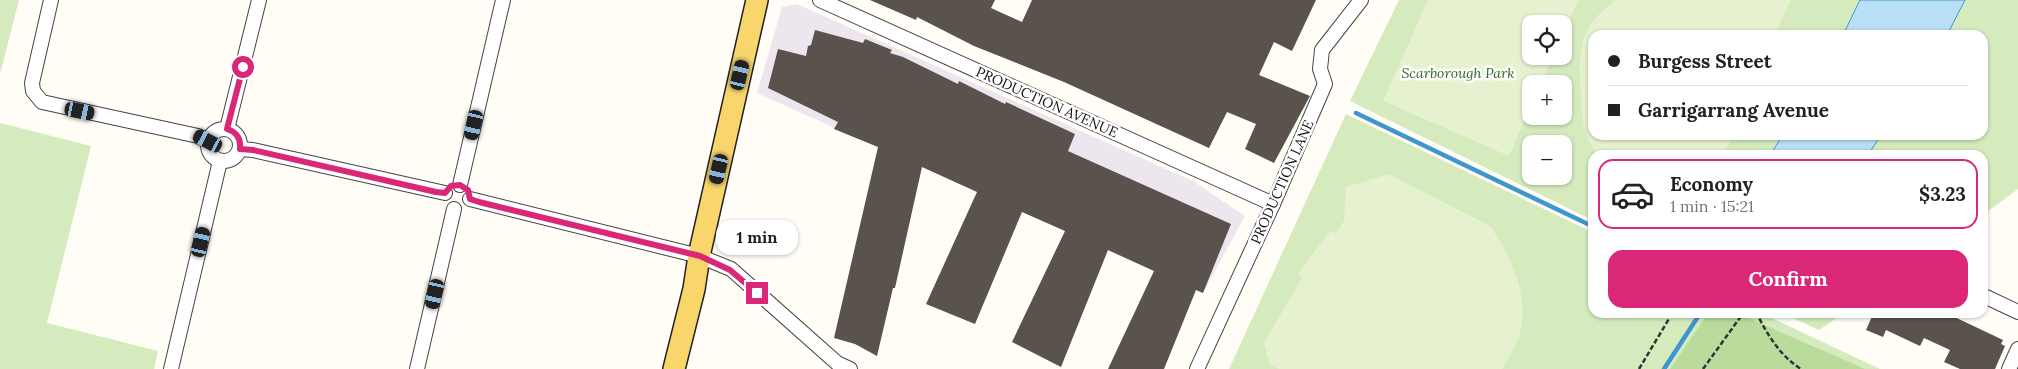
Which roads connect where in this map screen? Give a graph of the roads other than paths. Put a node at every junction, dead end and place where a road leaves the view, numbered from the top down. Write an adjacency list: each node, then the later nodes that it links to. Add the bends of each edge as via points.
1 (51, 0): 8 (street, via 33,91 42,102 198,136)
2 (259, 0): 7 (street)
3 (503, 0): 11 (street)
4 (757, 0): 16 (main road)
5 (820, 0): 14 (street, PRODUCTION AVENUE)
6 (1361, 0): 14 (street, PRODUCTION LANE, via 1322,50 1320,69 1325,84)
7 (227, 129): 8 (street, via 213,132); 9 (street, via 239,138)
8 (208, 141): 10 (street, via 208,151)
9 (240, 149): 10 (street, via 235,158); 12 (street)
10 (220, 161): 20 (street)
11 (460, 185): 12 (street, via 451,186); 13 (street, via 468,190)
12 (445, 193): 15 (street, via 446,203)
13 (470, 199): 15 (street, via 464,208); 16 (street)
14 (1273, 204): 24 (street, PRODUCTION LANE)
15 (454, 209): 21 (street)
16 (700, 256): 22 (main road); 23 (street, via 730,270 837,363)
17 (1988, 298): 18 (street)
18 (2018, 312)
19 (2018, 349): 25 (street)
20 (171, 369)
21 (417, 369)
22 (674, 369)
23 (850, 369)
24 (1197, 369)
25 (2008, 369)

